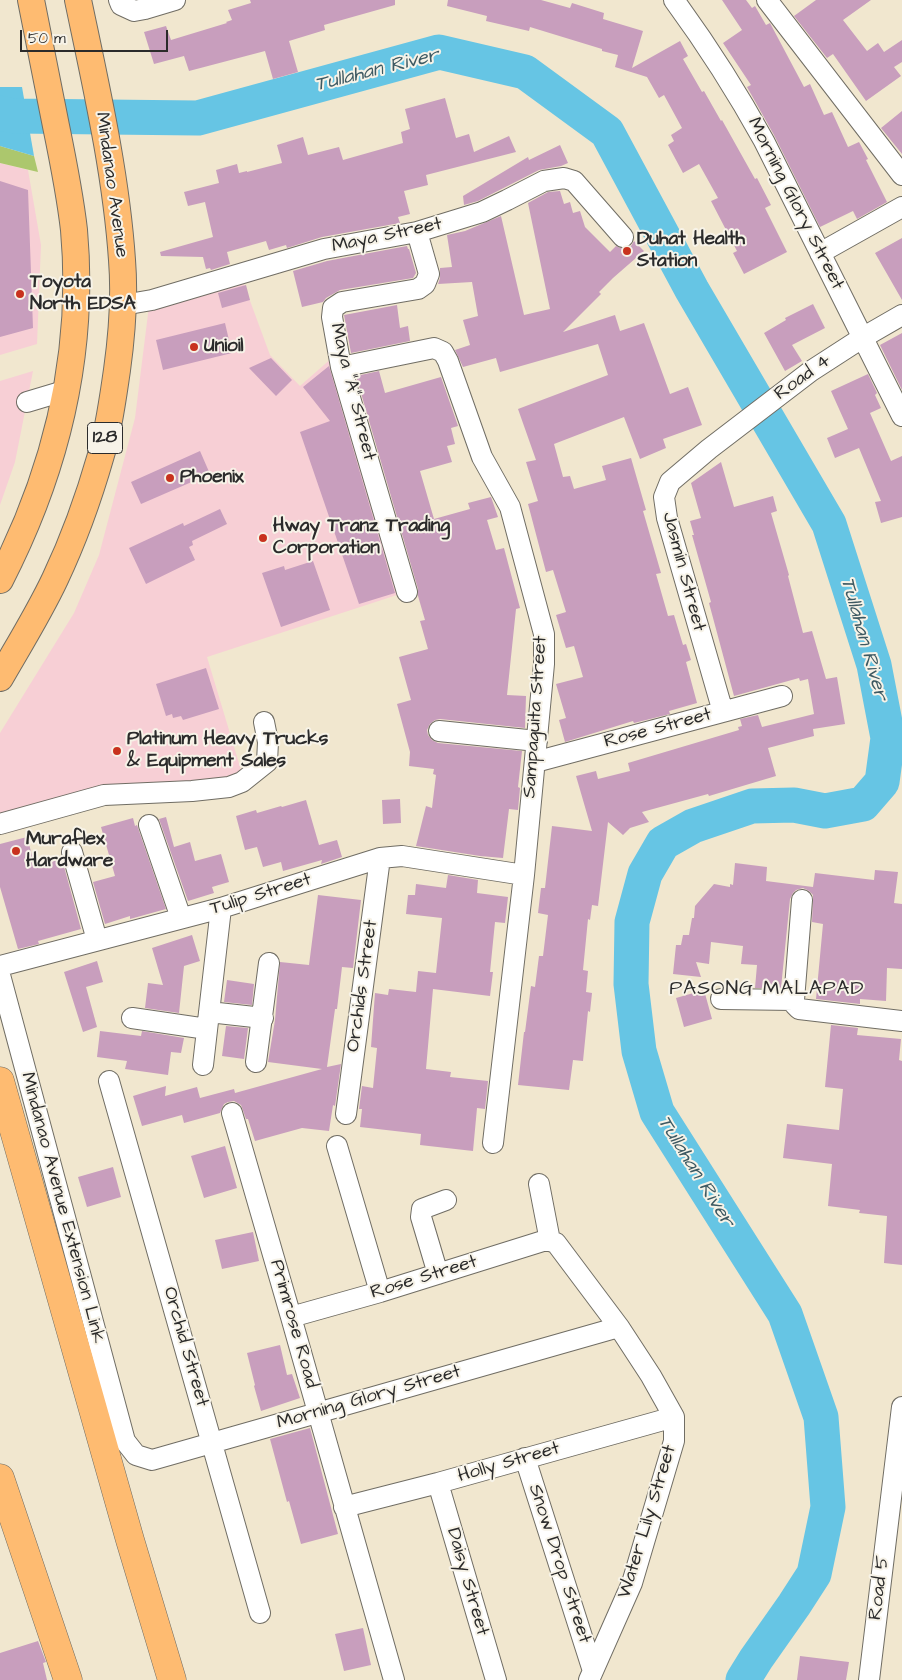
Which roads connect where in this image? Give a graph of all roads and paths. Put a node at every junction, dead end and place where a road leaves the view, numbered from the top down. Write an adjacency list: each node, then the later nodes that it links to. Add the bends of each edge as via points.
1 (31, 0): 16 (main road, 128, via 74,231 76,279)
2 (175, 0): 5 (street, via 134,11)
3 (674, 0): 11 (street, Morning Glory Street, via 745,105)
4 (774, 2): 7 (street)
5 (120, 3)
6 (81, 11): 12 (main road, Mindanao Avenue / 128, via 113,178 122,262)
7 (902, 175)
8 (902, 207): 11 (street)
9 (417, 232): 10 (street, Maya Street, via 482,212 544,181 564,178 574,181); 12 (street, Maya Street, via 324,249 152,300); 15 (street, Maya "A" Street, via 429,274 425,284 418,289 342,302 333,308)
10 (623, 237)
11 (820, 253): 14 (street, Morning Glory Street)
12 (122, 305): 22 (main road, Mindanao Avenue / 128, via 118,362 102,453 82,514 52,585)
13 (902, 315): 14 (street, Road 4)
14 (862, 338): 18 (street, Morning Glory Street); 19 (street, Road 4, via 810,371)
15 (341, 367): 21 (street, Maya "A" Street); 27 (street, Sampaguita Street, via 434,348 442,352 448,361 482,457 510,507 544,634)
16 (67, 390): 17 (street); 20 (main road, 128, via 39,494)
17 (27, 402)
18 (902, 416)
19 (709, 449): 24 (street, Jasmin Street, via 670,482 664,497 666,518)
20 (0, 580)
21 (407, 592)
22 (0, 678)
23 (782, 696): 24 (street, Rose Street)
24 (723, 712): 28 (street, Rose Street)
25 (264, 722): 29 (street, via 267,762 242,782 199,791 104,795)
26 (438, 731): 27 (street)
27 (537, 741): 28 (street, Sampaguita Street)
28 (535, 762): 33 (street, Sampaguita Street)
29 (0, 824)
30 (149, 825): 36 (street)
31 (72, 852): 37 (street)
32 (380, 858): 33 (street, Tulip Street, via 402,856); 35 (street, Tulip Street); 52 (street, Orchids Street)
33 (524, 874): 53 (street, Sampaguita Street)
34 (802, 900): 42 (street)
35 (221, 908): 36 (street, Tulip Street); 46 (street)
36 (181, 918): 37 (street, Tulip Street)
37 (97, 940): 39 (street, Tulip Street)
38 (269, 963): 44 (street)
39 (0, 966)
40 (0, 975): 65 (street, Mindanao Avenue Extension Link)
41 (721, 999): 42 (street)
42 (794, 1000): 45 (street, via 799,1009)
43 (132, 1018): 46 (street)
44 (263, 1018): 46 (street); 47 (street)
45 (902, 1020)
46 (208, 1021): 48 (street)
47 (256, 1062)
48 (203, 1065)
49 (0, 1081): 75 (highway)
50 (109, 1081): 66 (street, Orchid Street)
51 (232, 1113): 60 (street, Primrose Road)
52 (346, 1114)
53 (493, 1143)
54 (337, 1146): 59 (street)
55 (539, 1184): 57 (street)
56 (446, 1200): 58 (street, via 422,1210 421,1217)
57 (553, 1242): 58 (street, Rose Street, via 543,1241); 61 (street, Water Lily Street)
58 (438, 1274): 59 (street, Rose Street)
59 (380, 1292): 60 (street, Rose Street)
60 (292, 1317): 63 (street, Primrose Road)
61 (619, 1327): 63 (street, Morning Glory Street); 64 (street, Water Lily Street)
62 (902, 1407): 68 (street, Road 5)
63 (318, 1413): 66 (street, Morning Glory Street); 71 (street, Primrose Road)
64 (674, 1417): 67 (street, Holly Street); 73 (street, Water Lily Street, via 674,1441 632,1583)
65 (125, 1441): 66 (street, Morning Glory Street, via 136,1455 152,1460)
66 (212, 1442): 72 (street, Orchid Street)
67 (525, 1458): 70 (street, Holly Street); 73 (street, Snow Drop Street)
68 (899, 1463): 78 (street, Road 5)
69 (0, 1478): 74 (highway)
70 (438, 1483): 71 (street, Holly Street); 77 (street, Daisy Street)
71 (344, 1507): 76 (street, Primrose Road)
72 (260, 1613)
73 (591, 1675)
74 (68, 1680)
75 (172, 1680)
76 (394, 1680)
77 (496, 1680)
78 (869, 1680)

